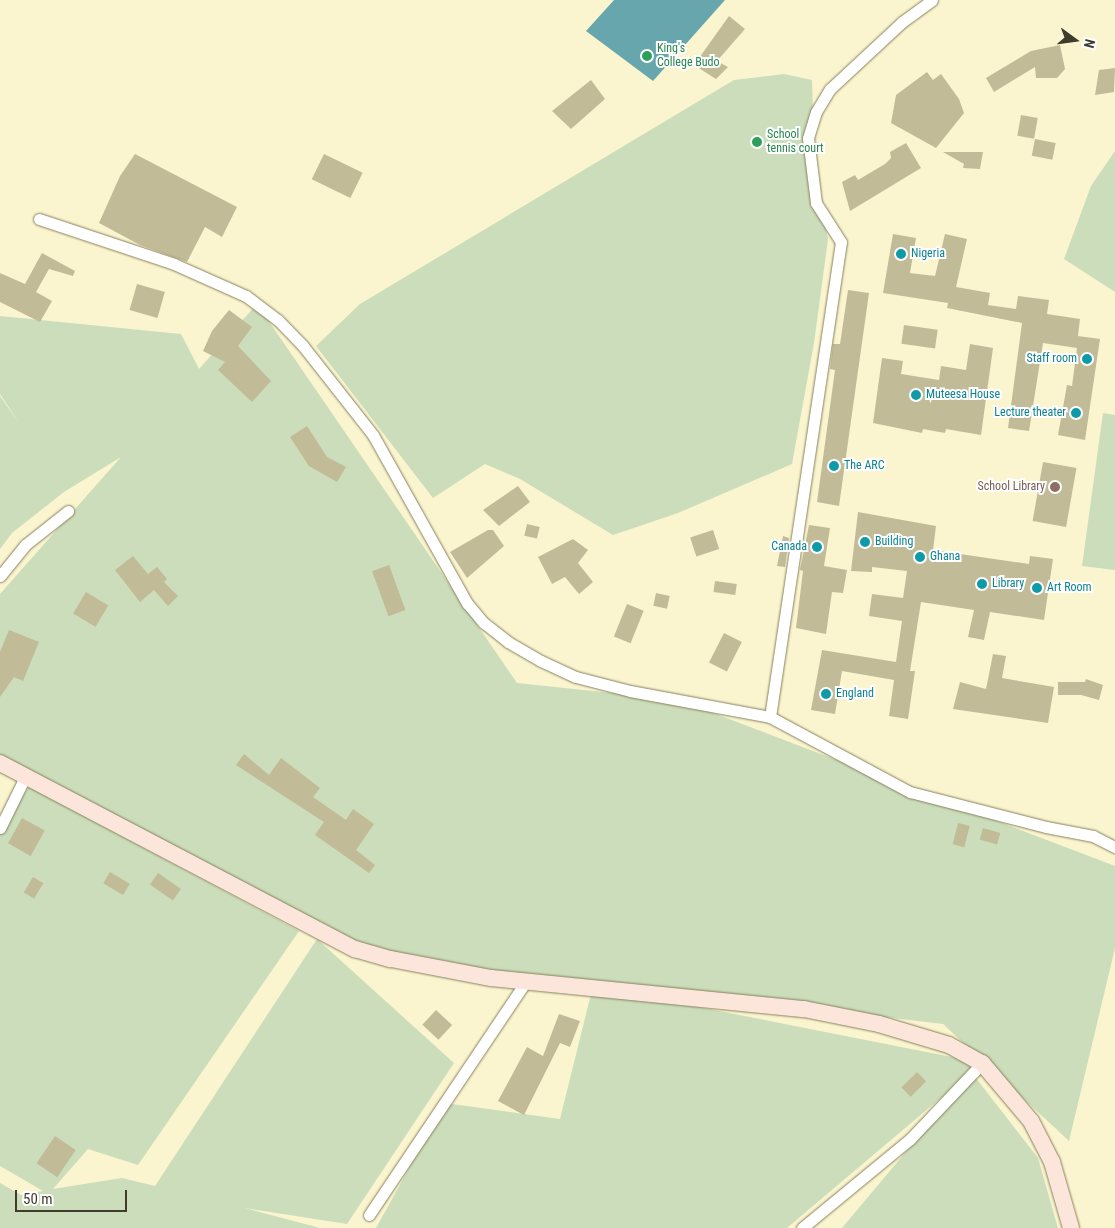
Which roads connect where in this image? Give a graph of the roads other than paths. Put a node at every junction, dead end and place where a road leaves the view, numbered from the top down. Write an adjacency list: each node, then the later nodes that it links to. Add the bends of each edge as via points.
1 (932, 0): 5 (street, via 902,22 830,90 816,112 808,138 816,203 841,242)
2 (40, 219): 5 (street, via 174,264 246,296 278,320 303,346 373,435 466,602 484,623 508,642 576,676 630,691)
3 (68, 511): 4 (street, via 25,545)
4 (0, 576)
5 (770, 716): 9 (street, via 910,792 1092,836)
6 (0, 763): 7 (street)
7 (26, 777): 8 (street); 10 (street, via 355,948 437,969)
8 (0, 828)
9 (1115, 847)
10 (526, 981): 11 (street, via 804,1009 878,1024 941,1043); 12 (street)
11 (982, 1063): 13 (street, via 910,1139); 14 (street, via 1031,1121 1052,1162)
12 (369, 1215)
13 (802, 1228)
14 (1071, 1228)

